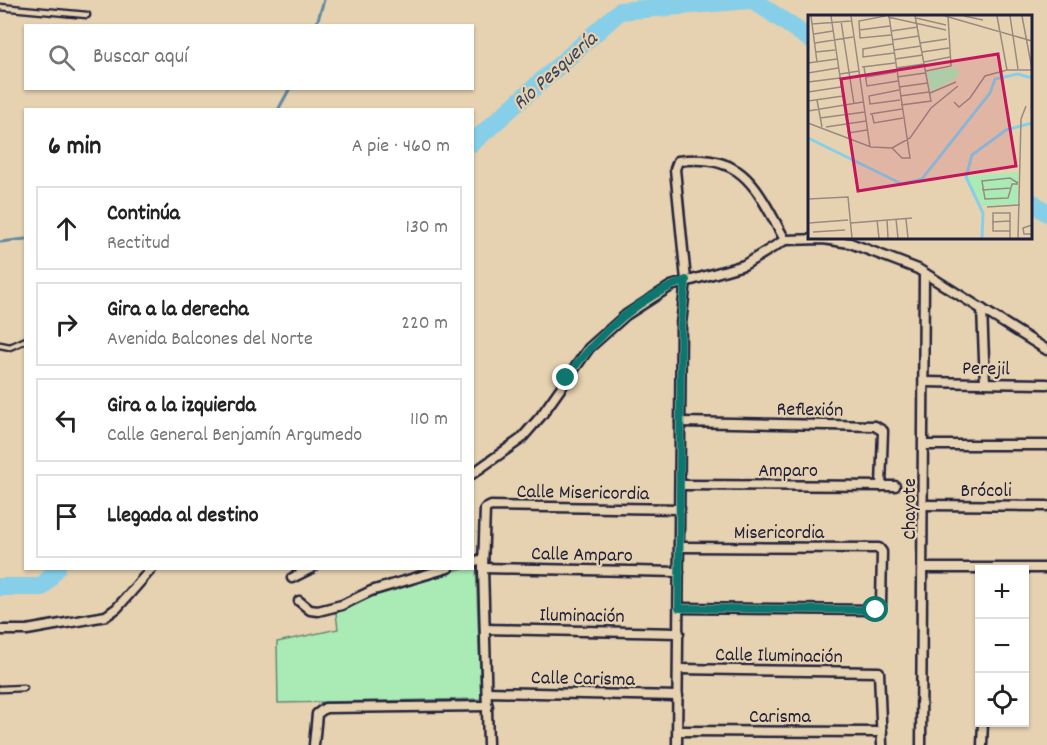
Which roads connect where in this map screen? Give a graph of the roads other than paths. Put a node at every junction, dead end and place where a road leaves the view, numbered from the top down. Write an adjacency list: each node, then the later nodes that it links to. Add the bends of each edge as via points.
1 (0, 7): 2 (lane)
2 (87, 15)
3 (785, 240): 4 (street, via 850,243); 5 (street, via 744,265); 5 (street, via 746,178 732,166 699,158 678,162 675,169)
4 (924, 273): 6 (street); 10 (street, Chayote)
5 (686, 280): 13 (street, via 681,324); 16 (street, via 659,291 604,332 531,428 493,462)
6 (982, 309): 9 (street); 11 (street)
7 (24, 341): 8 (lane, via 10,347)
8 (0, 345)
9 (1047, 350)
10 (924, 382): 11 (street, Perejil); 14 (street, Chayote)
11 (985, 383): 12 (street, Perejil)
12 (1047, 384)
13 (680, 422): 17 (street); 18 (street, Reflexión, via 875,426 883,431)
14 (925, 445): 15 (street); 20 (street, Chayote)
15 (1047, 445)
16 (474, 473)
17 (681, 485): 18 (street, Amparo); 22 (street)
18 (881, 486): 19 (street, Amparo)
19 (895, 486)
20 (924, 505): 21 (street, Brócoli); 26 (street, Chayote)
21 (1047, 506)
22 (680, 509): 23 (street); 25 (street, Calle Misericordia, via 491,506 485,509)
23 (680, 547): 33 (street); 36 (street, Misericordia, via 879,548 882,552 880,608)
24 (474, 562): 25 (street, Calle Amparo)
25 (483, 563): 33 (street, Calle Amparo); 37 (street)
26 (924, 568): 29 (street); 53 (street, Chayote)
27 (1029, 568): 28 (street)
28 (1047, 568)
29 (975, 569)
30 (150, 570): 38 (street, via 106,616 27,630)
31 (308, 570): 34 (street)
32 (441, 570): 35 (street, via 318,611)
33 (680, 572): 36 (street)
34 (292, 578)
35 (299, 602)
36 (679, 608): 39 (street)
37 (485, 629): 39 (street, Iluminación); 43 (street)
38 (0, 630)
39 (679, 633): 40 (street)
40 (679, 669): 44 (street); 48 (street, Calle Iluminación, via 879,672)
41 (24, 688): 42 (lane)
42 (0, 689)
43 (487, 692): 44 (street, Calle Carisma); 45 (street)
44 (678, 696): 47 (street)
45 (488, 706): 49 (street, via 325,708 316,714); 50 (street)
46 (982, 727): 54 (street)
47 (678, 731): 48 (street, Carisma); 51 (street)
48 (882, 732): 52 (street)
49 (314, 745)
50 (488, 745)
51 (677, 745)
52 (882, 745)
53 (921, 745)
54 (982, 745)

